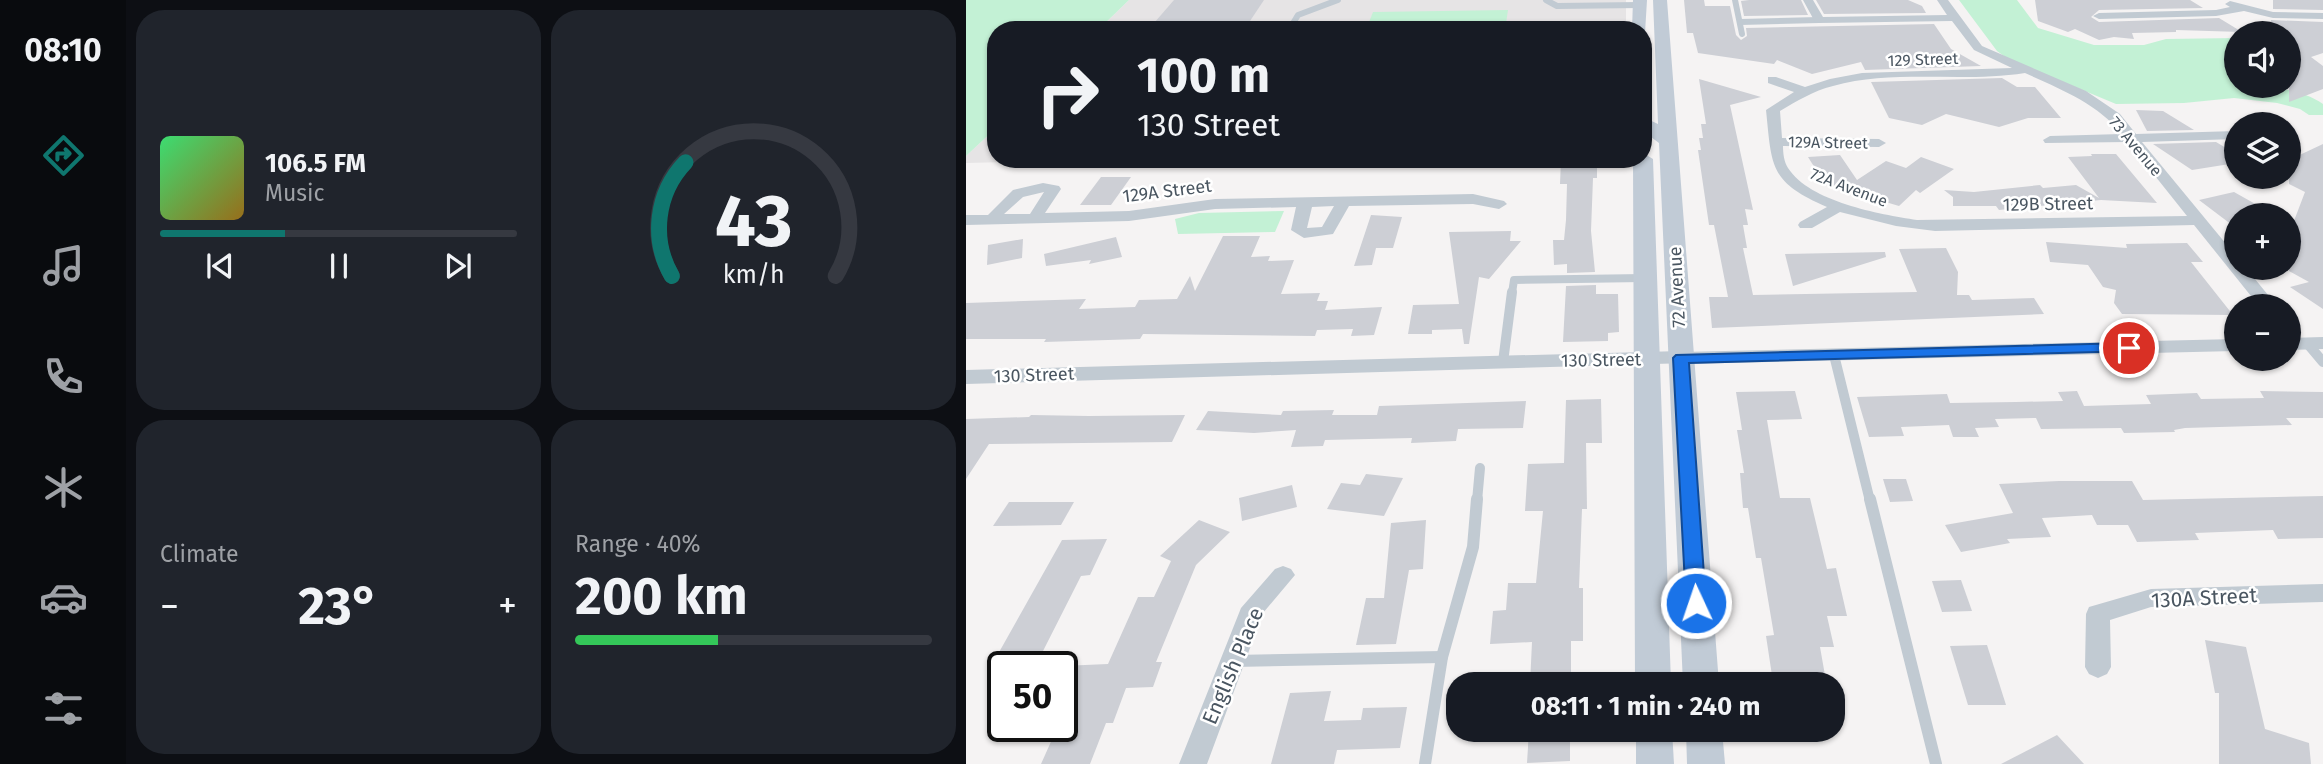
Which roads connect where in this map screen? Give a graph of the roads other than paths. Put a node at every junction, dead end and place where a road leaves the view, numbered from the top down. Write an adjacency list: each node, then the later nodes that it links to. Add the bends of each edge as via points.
1 (1347, 0): 8 (lane)
2 (1546, 0): 9 (lane, via 1557,6)
3 (1660, 0): 27 (main road, 72 Avenue)
4 (1735, 0): 17 (lane)
5 (1808, 0): 14 (street)
6 (1942, 0): 13 (street, 73 Avenue)
7 (2219, 0): 10 (street)
8 (1337, 1): 15 (lane, via 1298,15)
9 (1640, 3): 16 (main road)
10 (2243, 8): 11 (street); 12 (street, via 2283,16)
11 (2099, 16)
12 (2323, 16)
13 (1954, 18): 14 (street); 19 (street, 73 Avenue, via 1978,48)
14 (1819, 20): 17 (lane)
15 (1294, 21)
16 (1640, 21)
17 (1740, 22): 18 (lane)
18 (1742, 34)
19 (2024, 70): 21 (street, 129 Street, via 1853,77); 25 (street, 73 Avenue, via 2091,100 2115,117)
20 (1772, 80): 22 (street)
21 (1824, 83): 22 (street, 72A Avenue)
22 (1805, 91): 28 (street, 72A Avenue, via 1773,110)
23 (1652, 129): 27 (main road)
24 (2224, 135): 25 (street)
25 (2130, 137): 26 (street); 38 (street, 73 Avenue)
26 (2050, 140)
27 (1669, 141): 46 (main road, 72 Avenue)
28 (1776, 142): 29 (street, 129A Street); 34 (street, 72A Avenue, via 1779,167 1800,189)
29 (1879, 143)
30 (1643, 168): 41 (main road, 72 Avenue)
31 (1305, 202): 32 (street, 129A Street); 32 (street, via 1299,230 1317,233 1327,231); 35 (street, 129A Street, via 1215,204 1129,216)
32 (1344, 202): 33 (street, 129A Street, via 1473,199)
33 (1499, 204)
34 (1840, 206): 39 (street, 72A Avenue); 40 (street)
35 (1034, 219): 37 (street, 129A Street); 37 (street, via 1054,189 1027,188 1015,193)
36 (966, 220): 37 (street, 129A Street)
37 (992, 220)
38 (2196, 220): 39 (street, 129B Street); 42 (street, 73 Avenue)
39 (1902, 224)
40 (1806, 225)
41 (1646, 278): 47 (main road, 72 Avenue); 48 (lane, via 1514,280)
42 (2258, 294)
43 (2301, 341): 49 (lane)
44 (2224, 345): 45 (street, 130 Street)
45 (1835, 355): 46 (street, 130 Street); 65 (lane)
46 (1681, 358): 47 (street, 130 Street); 58 (main road, 72 Avenue)
47 (1648, 359): 48 (street, 130 Street); 57 (main road, 72 Avenue)
48 (1503, 362): 50 (street, 130 Street)
49 (2323, 362)
50 (966, 377)
51 (1480, 468): 54 (lane, via 1473,547)
52 (1283, 575): 55 (street, English Place, via 1253,608)
53 (2323, 593): 56 (street, 130A Street, via 2151,598 2098,614)
54 (1442, 657): 55 (lane); 62 (lane)
55 (1231, 661): 61 (street, English Place)
56 (2098, 667)
57 (1653, 672)
58 (1700, 672)
59 (1654, 742): 63 (main road)
60 (1705, 742): 64 (main road)
61 (1193, 764)
62 (1425, 764)
63 (1655, 764)
64 (1706, 764)
65 (1936, 764)

